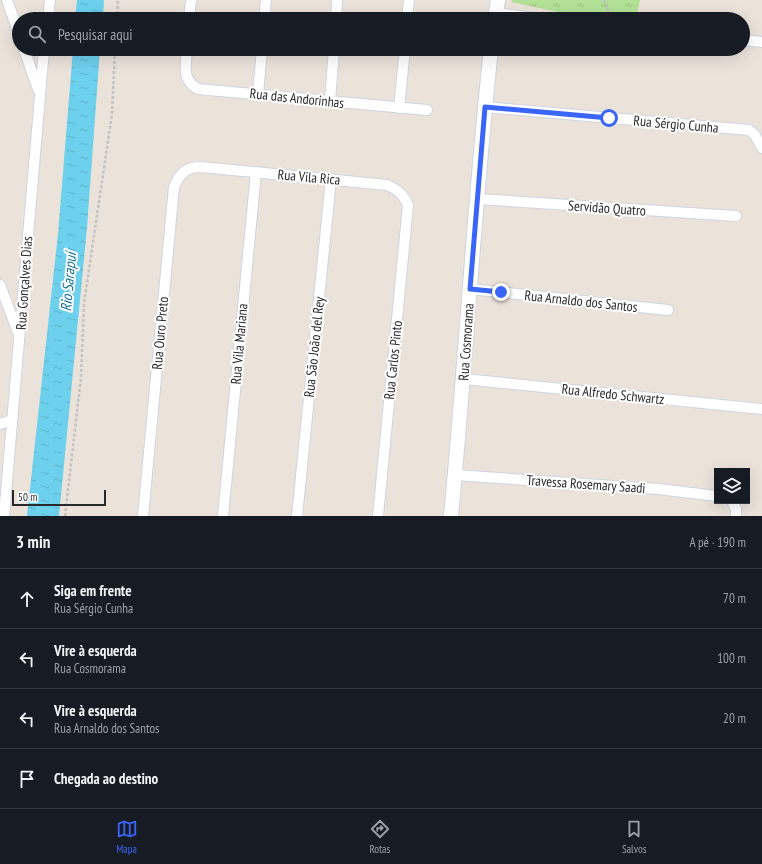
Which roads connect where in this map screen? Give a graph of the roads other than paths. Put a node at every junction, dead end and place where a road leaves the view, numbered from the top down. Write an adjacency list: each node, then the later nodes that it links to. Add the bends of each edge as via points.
1 (7, 0): 12 (street)
2 (50, 0): 7 (street)
3 (191, 0): 8 (street)
4 (266, 0): 9 (street)
5 (337, 0): 10 (street)
6 (409, 0): 11 (street)
7 (49, 12)
8 (190, 12)
9 (265, 12)
10 (336, 12)
11 (408, 12)
12 (12, 14)
13 (750, 41): 14 (street)
14 (762, 42)
15 (26, 56): 22 (street)
16 (43, 56): 22 (street, Rua Gonçalves Dias)
17 (187, 56): 23 (street, Rua das Andorinhas, via 188,81 198,89)
18 (261, 56): 23 (street)
19 (333, 56): 24 (street)
20 (403, 56): 26 (street)
21 (490, 56): 25 (main road, Rua Cosmorama)
22 (39, 91): 38 (street, Rua Gonçalves Dias)
23 (258, 94): 24 (street, Rua das Andorinhas)
24 (330, 101): 26 (street, Rua das Andorinhas)
25 (485, 107): 28 (street, Rua Sérgio Cunha, via 749,130); 32 (main road, Rua Cosmorama)
26 (399, 108): 27 (street, Rua das Andorinhas)
27 (427, 110)
28 (762, 148)
29 (201, 167): 30 (street, Rua Vila Rica); 47 (street, Rua Ouro Preto, via 185,170 174,187)
30 (256, 172): 31 (street, Rua Vila Rica); 48 (street, Rua Vila Mariana)
31 (331, 179): 33 (street, Rua Vila Rica, via 387,185 404,196); 49 (street, Rua São João del Rey)
32 (478, 199): 34 (street, Servidão Quatro); 36 (main road, Rua Cosmorama)
33 (408, 205): 50 (street, Rua Carlos Pinto)
34 (736, 216)
35 (0, 285): 38 (street)
36 (470, 289): 37 (street, Rua Arnaldo dos Santos); 39 (main road, Rua Cosmorama)
37 (668, 310)
38 (20, 338): 41 (street, Rua Gonçalves Dias)
39 (464, 379): 40 (street, Rua Alfredo Schwartz); 43 (main road, Rua Cosmorama)
40 (762, 409)
41 (12, 420): 42 (street); 46 (street, Rua Gonçalves Dias)
42 (0, 424)
43 (455, 475): 44 (street, Travessa Rosemary Saadi, via 658,489); 51 (main road, Rua Cosmorama)
44 (714, 496)
45 (734, 504): 52 (street)
46 (4, 516)
47 (143, 516)
48 (223, 516)
49 (297, 516)
50 (378, 516)
51 (451, 516)
52 (736, 516)

